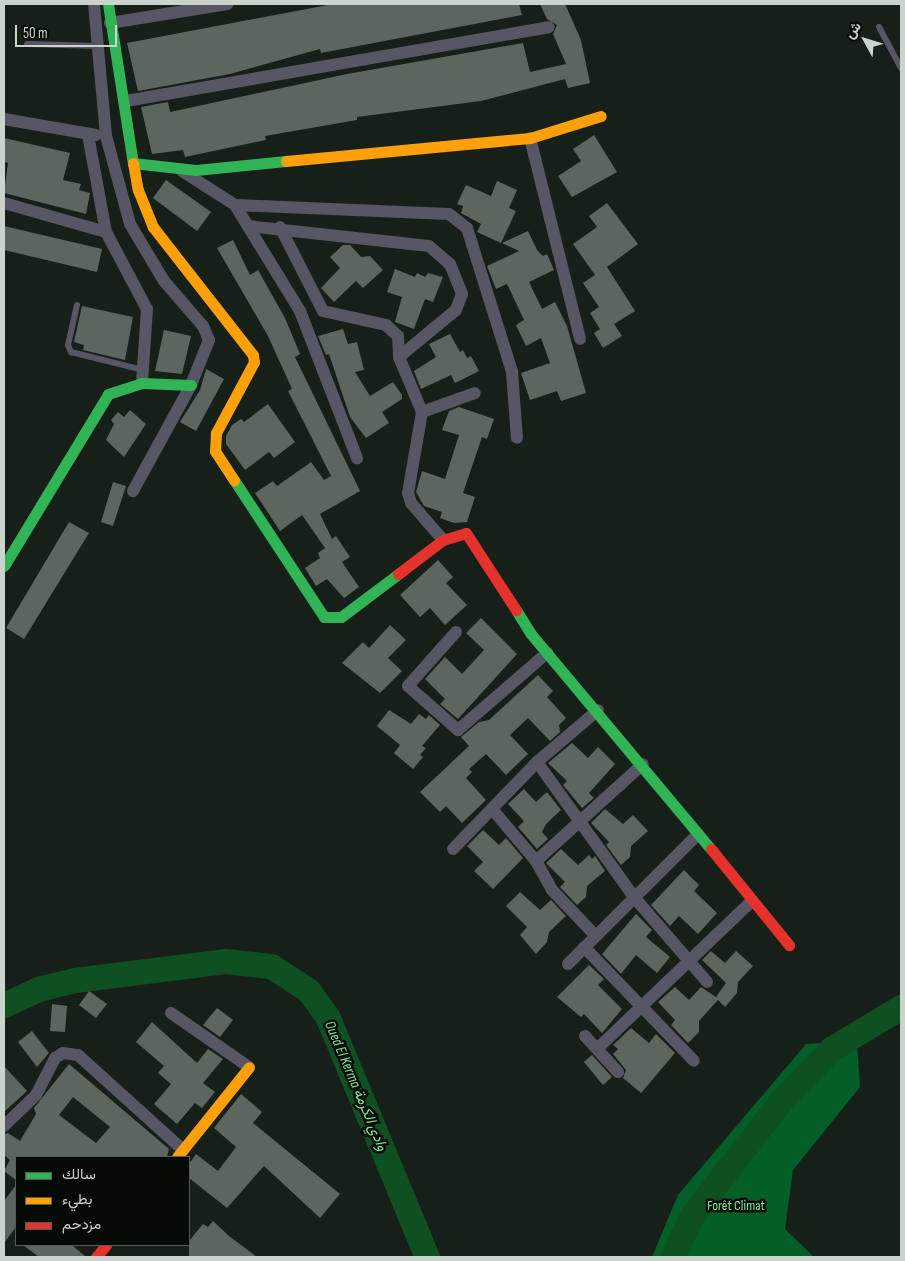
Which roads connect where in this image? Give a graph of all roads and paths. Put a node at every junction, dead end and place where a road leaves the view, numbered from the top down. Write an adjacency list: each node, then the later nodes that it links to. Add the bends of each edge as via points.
1 (94, 4): 8 (street)
2 (108, 4): 4 (street)
3 (227, 4): 4 (street)
4 (110, 23): 10 (street)
5 (549, 27): 10 (street)
6 (879, 27): 9 (lane)
7 (27, 44): 8 (lane)
8 (98, 46): 14 (street)
9 (901, 68)
10 (126, 101): 16 (street)
11 (601, 116): 15 (street)
12 (4, 119): 13 (street)
13 (88, 135): 14 (street); 22 (street)
14 (106, 136): 27 (street, via 130,224 164,281 203,326 209,340)
15 (530, 138): 17 (street); 24 (street)
16 (133, 163): 17 (street); 33 (street, via 138,190 153,227 253,355 254,362 216,433 215,451 324,618 341,616)
17 (182, 171): 19 (street)
18 (4, 204): 22 (street)
19 (235, 205): 20 (street); 30 (street, via 449,214 467,228 512,372)
20 (248, 226): 21 (street); 31 (street, via 300,311)
21 (280, 227): 25 (street, via 322,311 386,325 398,336); 25 (street, via 429,246 450,264 462,294 456,310)
22 (106, 232): 26 (street, via 146,308)
23 (77, 305): 26 (lane, via 68,345 71,352)
24 (580, 339)
25 (399, 357): 29 (street)
26 (143, 376): 27 (street); 34 (street, via 108,394)
27 (191, 385): 32 (street)
28 (475, 393): 29 (street)
29 (422, 412): 33 (street, via 408,492 411,503)
30 (516, 438)
31 (357, 458)
32 (133, 491)
33 (443, 540): 36 (street, via 460,532 466,533 502,594)
34 (4, 566)
35 (456, 632): 36 (street, via 408,686 458,730)
36 (547, 653): 37 (street)
37 (598, 710): 38 (street); 39 (street)
38 (537, 762): 40 (street); 41 (street)
39 (643, 764): 41 (street); 42 (street)
40 (492, 809): 43 (street); 44 (street)
41 (578, 823): 44 (street); 45 (street)
42 (698, 834): 45 (street); 46 (street)
43 (453, 849)
44 (536, 862): 47 (street, via 552,890)
45 (634, 897): 47 (street); 50 (street)
46 (752, 901): 48 (street); 50 (street)
47 (595, 936): 49 (street)
48 (790, 945)
49 (584, 947): 51 (street); 53 (street)
50 (686, 962): 52 (street); 53 (street)
51 (568, 964)
52 (706, 982)
53 (640, 1007): 56 (street); 57 (street)
54 (171, 1013): 58 (street)
55 (585, 1036): 56 (street)
56 (597, 1049): 59 (street)
57 (694, 1061)
58 (249, 1067): 61 (street)
59 (618, 1072)
60 (4, 1126): 61 (street, via 36,1095 55,1058 78,1055)
61 (180, 1153)
62 (105, 1246): 63 (street)
63 (96, 1257)

